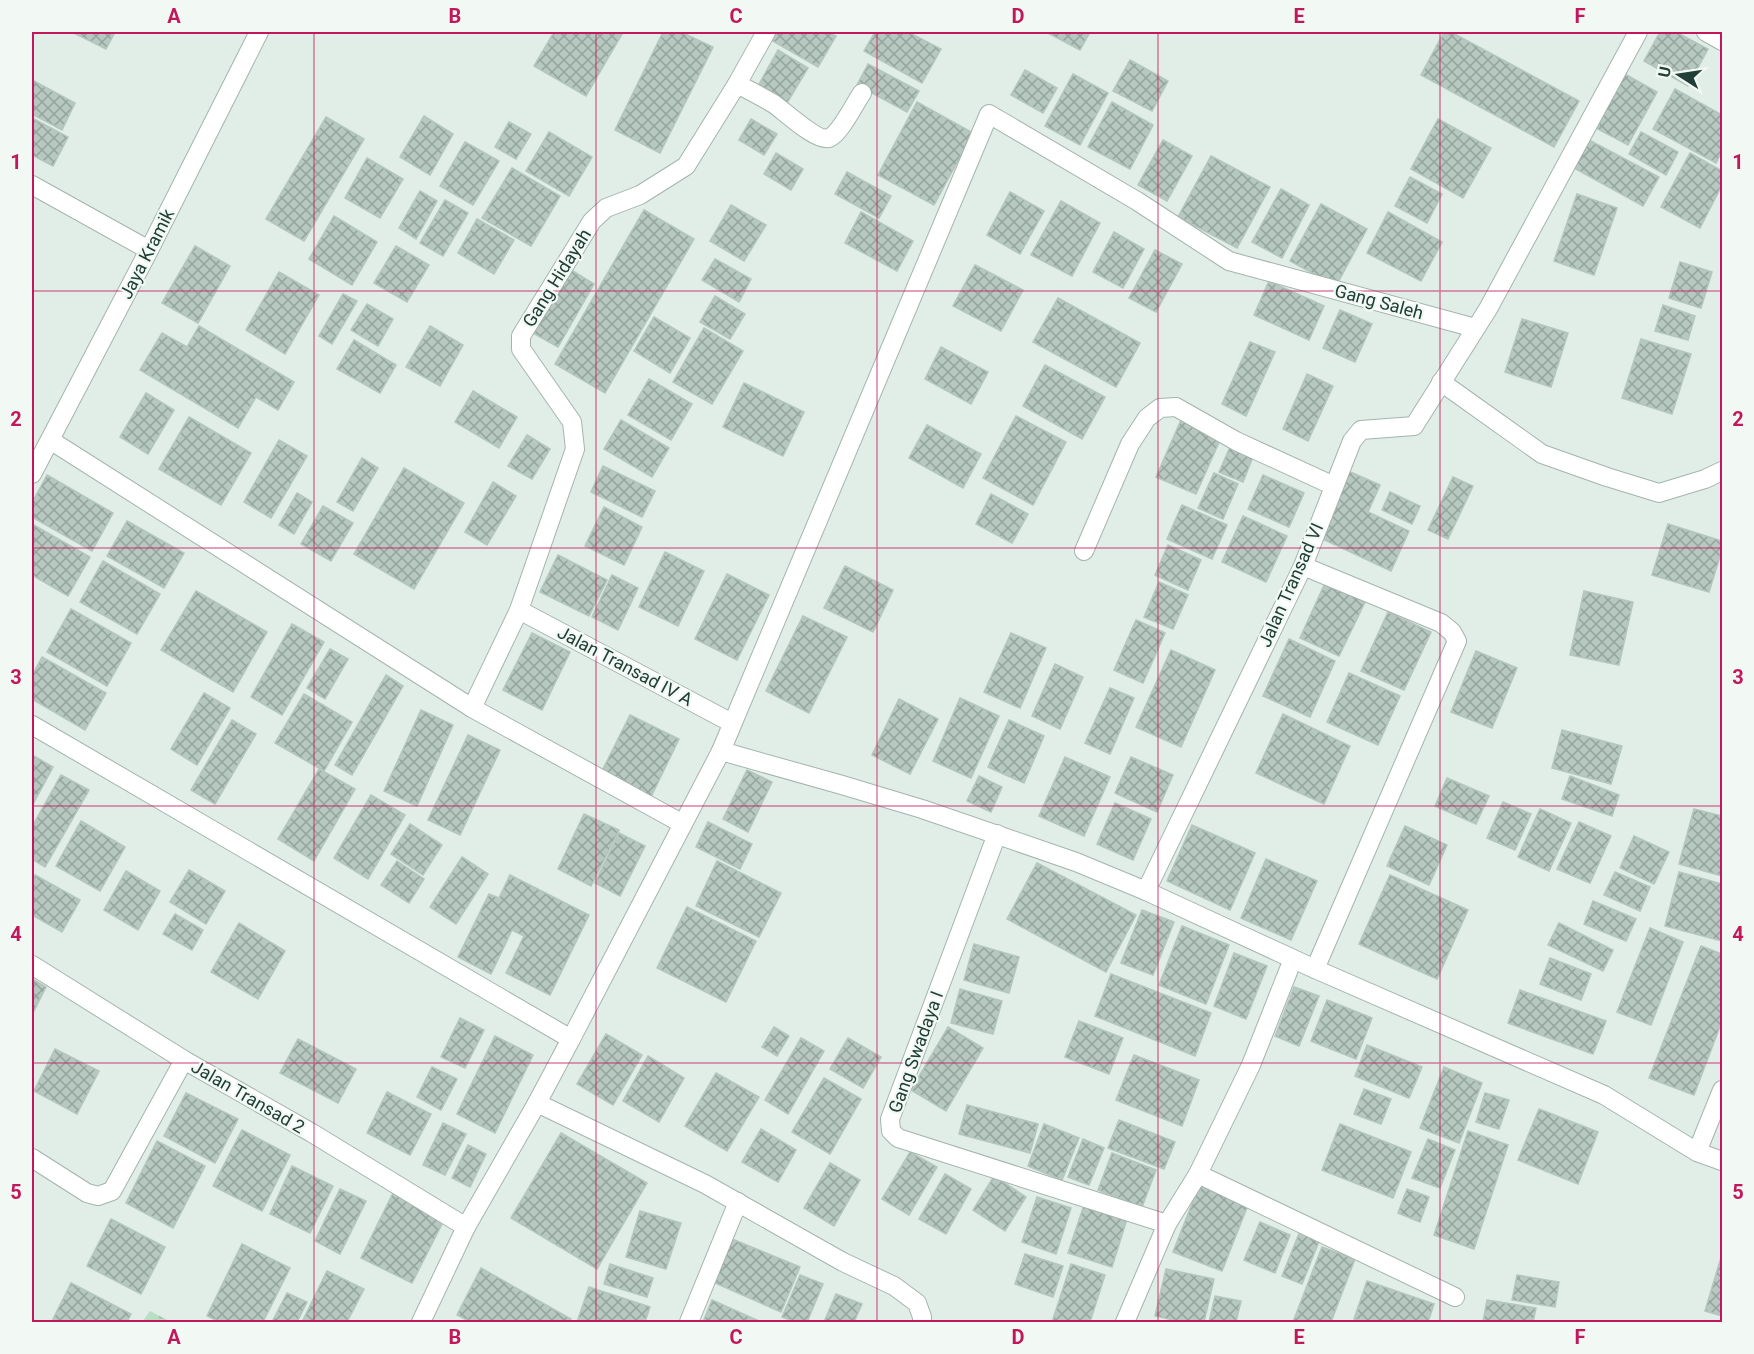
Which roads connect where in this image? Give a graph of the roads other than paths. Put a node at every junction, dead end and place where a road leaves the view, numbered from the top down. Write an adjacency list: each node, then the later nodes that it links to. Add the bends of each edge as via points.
1 (259, 32): 9 (street, Jaya Kramik)
2 (765, 32): 6 (street, Gang Hidayah)
3 (1638, 32): 10 (street)
4 (1706, 32): 5 (street)
5 (1722, 41)
6 (737, 84): 7 (street, via 825,138 836,131); 18 (street, Gang Hidayah, via 686,166 640,195 606,208 592,221 521,336 521,349 572,422 575,449)
7 (862, 93)
8 (32, 185): 9 (street)
9 (149, 250): 12 (street, Jaya Kramik)
10 (1475, 328): 11 (street, Jalan Transad VI); 20 (street, Gang Saleh, via 1229,261 1137,201 988,114)
11 (1441, 382): 13 (street, via 1542,454 1607,477 1659,493); 15 (street, Jalan Transad VI, via 1414,426 1361,430 1352,441)
12 (50, 440): 14 (street, Jaya Kramik); 19 (street)
13 (1722, 471)
14 (32, 474)
15 (1334, 486): 16 (street, via 1236,441 1176,407 1160,408 1147,418 1130,444); 17 (street, Jalan Transad VI)
16 (1084, 551)
17 (1302, 566): 25 (street, Jalan Transad VI); 28 (street, via 1441,623 1457,641)
18 (519, 610): 19 (street, Gang Hidayah); 20 (street, Jalan Transad IV A)
19 (472, 708): 23 (street)
20 (732, 723): 22 (street)
21 (32, 725): 29 (street)
22 (721, 751): 23 (street); 24 (street)
23 (683, 824): 29 (street)
24 (997, 834): 25 (street); 38 (street, Gang Swadaya I, via 890,1119 891,1131 898,1137)
25 (1146, 891): 26 (street)
26 (1293, 959): 28 (street); 36 (street, via 1251,1065)
27 (32, 965): 30 (street, Jalan Transad 2)
28 (1315, 969): 33 (street, via 1604,1095)
29 (571, 1040): 32 (street)
30 (184, 1060): 34 (street, via 112,1191 98,1196 87,1193); 39 (street, Jalan Transad 2)
31 (1722, 1090): 33 (street)
32 (537, 1103): 37 (street); 39 (street)
33 (1697, 1152): 35 (street)
34 (32, 1158)
35 (1722, 1161)
36 (1198, 1174): 38 (street); 40 (street)
37 (738, 1202): 42 (street); 43 (street, via 843,1262 894,1286 917,1303)
38 (1167, 1224): 44 (street)
39 (466, 1227): 41 (street)
40 (1455, 1297)
41 (421, 1323)
42 (688, 1323)
43 (922, 1323)
44 (1125, 1323)

